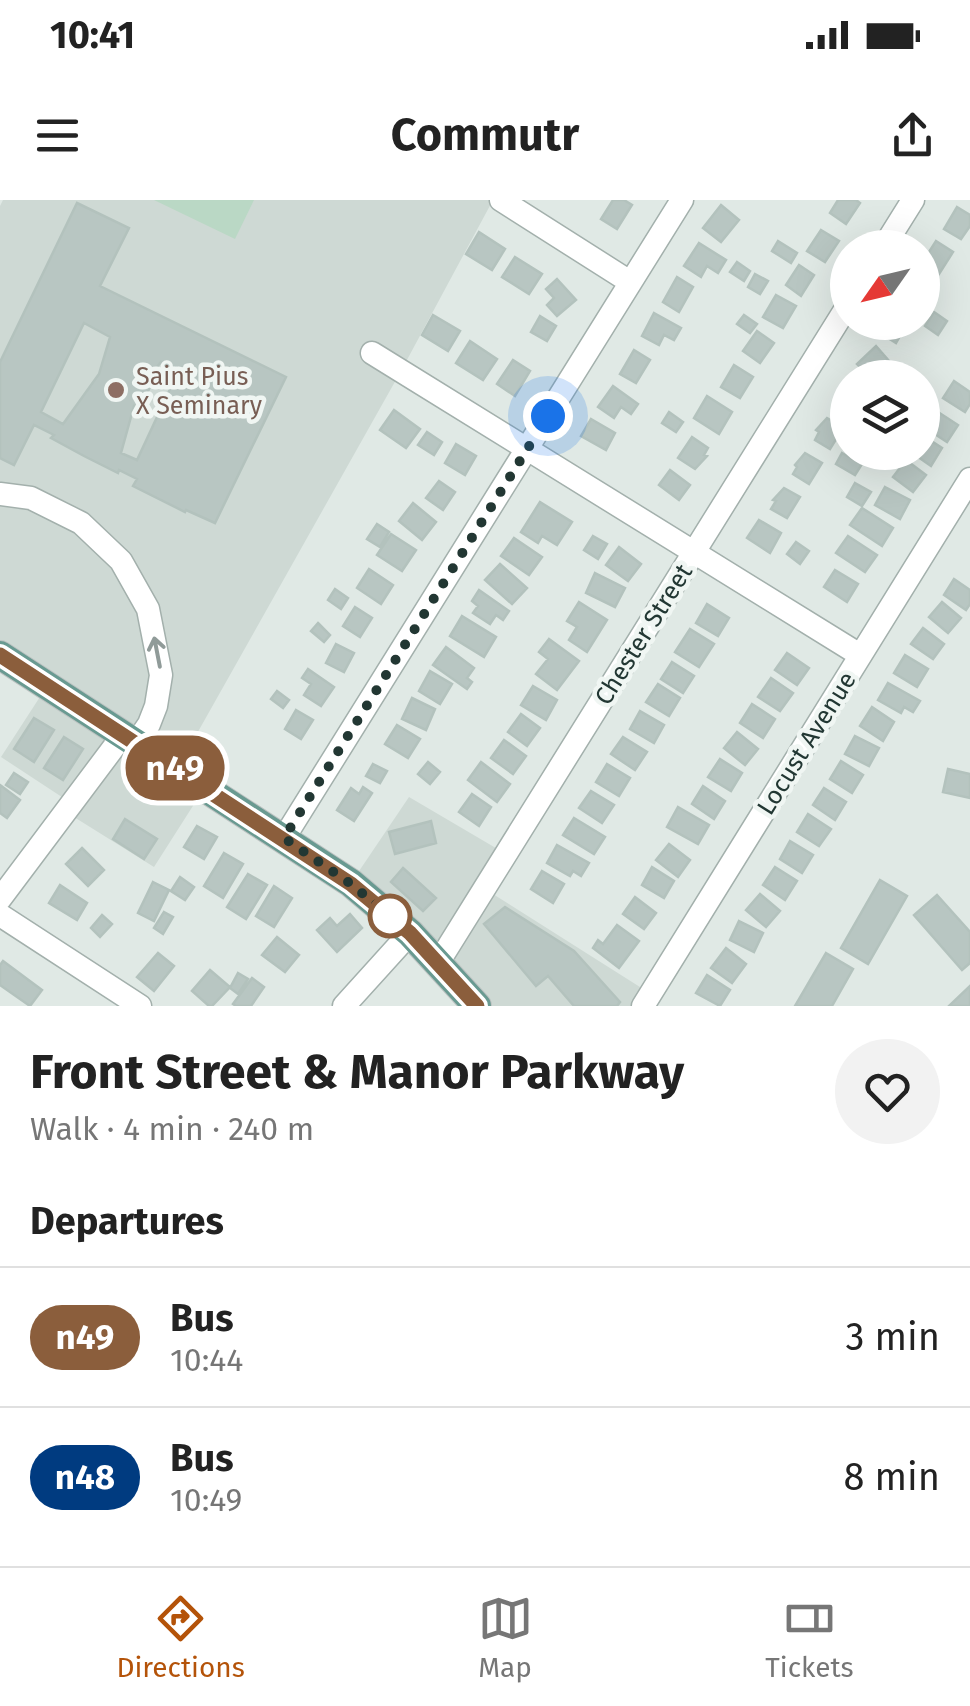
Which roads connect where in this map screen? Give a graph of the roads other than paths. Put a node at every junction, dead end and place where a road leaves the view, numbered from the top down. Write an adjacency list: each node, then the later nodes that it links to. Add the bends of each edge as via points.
1 (501, 200): 5 (street)
2 (682, 200): 5 (street)
3 (912, 200): 4 (street)
4 (894, 230)
5 (630, 282): 8 (street)
6 (830, 334): 11 (street, Chester Street)
7 (372, 354): 8 (street)
8 (527, 449): 11 (street); 15 (street)
9 (970, 479): 13 (street, Locust Avenue)
10 (0, 494): 14 (street, one-way to 10, via 149,724 161,675 148,608 121,561 80,523 31,498)
11 (694, 552): 13 (street); 19 (street, Chester Street)
12 (0, 655): 14 (main road)
13 (860, 656): 23 (street, Locust Avenue)
14 (130, 739): 15 (main road); 16 (street)
15 (284, 838): 18 (main road)
16 (0, 899)
17 (0, 915): 20 (street)
18 (410, 933): 19 (main road); 21 (street)
19 (438, 963): 22 (main road)
20 (140, 1006)
21 (344, 1006)
22 (476, 1006)
23 (643, 1006)

